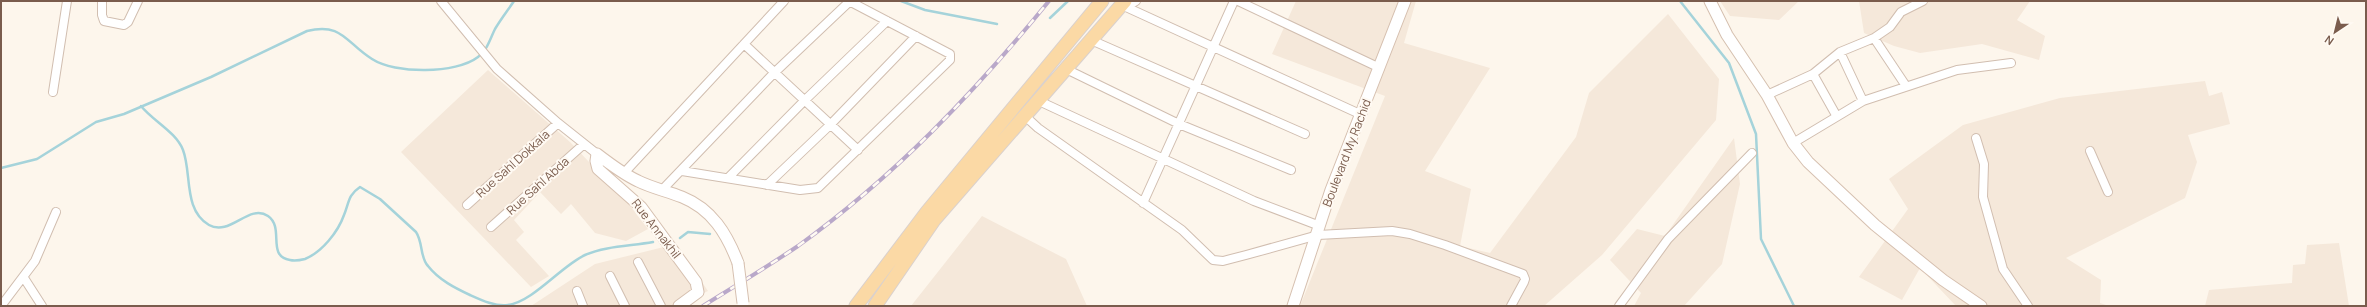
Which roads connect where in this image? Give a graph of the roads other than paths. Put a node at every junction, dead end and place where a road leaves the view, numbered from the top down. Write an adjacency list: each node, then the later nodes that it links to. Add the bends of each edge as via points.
1 (67, 1): 29 (street)
2 (102, 1): 3 (street, via 104,20 124,26)
3 (138, 1)
4 (441, 1): 37 (street, via 490,60)
5 (784, 1): 19 (street)
6 (850, 1): 15 (street); 25 (street)
7 (1102, 1): 72 (main road, via 927,212)
8 (1136, 1): 14 (street)
9 (1234, 1): 20 (street)
10 (1238, 1): 23 (street)
11 (1405, 1): 23 (street, Boulevard My Rachid)
12 (1710, 1): 30 (street, via 1727,35)
13 (1923, 1): 17 (street, via 1901,12 1890,27)
14 (1125, 4): 18 (main road); 20 (street)
15 (887, 21): 16 (street); 31 (street)
16 (916, 36): 39 (street); 44 (street, via 950,54 950,60)
17 (1874, 38): 21 (street); 28 (street)
18 (1091, 40): 24 (main road); 27 (street)
19 (744, 44): 25 (street); 51 (street)
20 (1213, 47): 27 (street); 34 (street)
21 (1840, 52): 26 (street); 33 (street)
22 (2012, 63): 28 (street, via 1957,70)
23 (1380, 68): 34 (street, Boulevard My Rachid)
24 (1066, 69): 32 (main road); 38 (street)
25 (774, 73): 31 (street); 49 (street)
26 (1813, 74): 30 (street); 35 (street)
27 (1194, 85): 38 (street); 40 (street)
28 (1906, 86): 33 (street)
29 (53, 92)
30 (1767, 95): 42 (street)
31 (804, 101): 39 (street); 52 (street)
32 (1039, 101): 36 (main road); 48 (street)
33 (1863, 101): 35 (street)
34 (1362, 115): 60 (street, Boulevard My Rachid, via 1331,190)
35 (1836, 115): 42 (street)
36 (1025, 116): 56 (street); 73 (main road, via 934,220)
37 (558, 123): 43 (street); 57 (street, Rue Sahl Dokkala)
38 (1179, 124): 48 (street); 50 (street)
39 (830, 125): 44 (street); 53 (street)
40 (1305, 134)
41 (1976, 138): 78 (street, via 1984,164 1983,197 2003,269)
42 (1793, 143): 77 (street, via 1808,162 1875,225 1943,280)
43 (584, 144): 47 (street); 59 (street, Rue Sahl Abda)
44 (858, 150): 53 (street, via 818,188 800,190)
45 (2090, 151): 55 (street)
46 (1752, 153): 76 (street, via 1668,239)
47 (597, 154): 51 (street); 71 (street, Rue Annakhil, via 598,169 641,207 696,282 698,292)
48 (1165, 158): 56 (street); 60 (street)
49 (682, 170): 52 (street); 54 (street)
50 (1291, 170)
51 (624, 173): 54 (street)
52 (728, 178): 53 (street)
53 (767, 186)
54 (662, 190): 65 (street, bridge, via 686,198 712,217 727,237 738,263)
55 (2108, 192)
56 (1143, 203): 60 (street, via 1182,230 1216,261 1246,255)
57 (468, 206)
58 (56, 212): 63 (street, via 35,261)
59 (491, 227)
60 (1319, 230): 74 (street, Boulevard My Rachid); 75 (street, via 1392,231 1418,236 1523,274 1524,282)
61 (638, 262): 70 (street)
62 (610, 276): 69 (street)
63 (24, 278): 66 (street); 67 (street)
64 (577, 291): 68 (street)
65 (744, 305)
66 (1, 306)
67 (42, 306)
68 (583, 306)
69 (624, 306)
70 (661, 306)
71 (679, 306)
72 (856, 306)
73 (875, 306)
74 (1293, 306)
75 (1511, 306)
76 (1619, 306)
77 (1981, 306)
78 (2028, 306)

